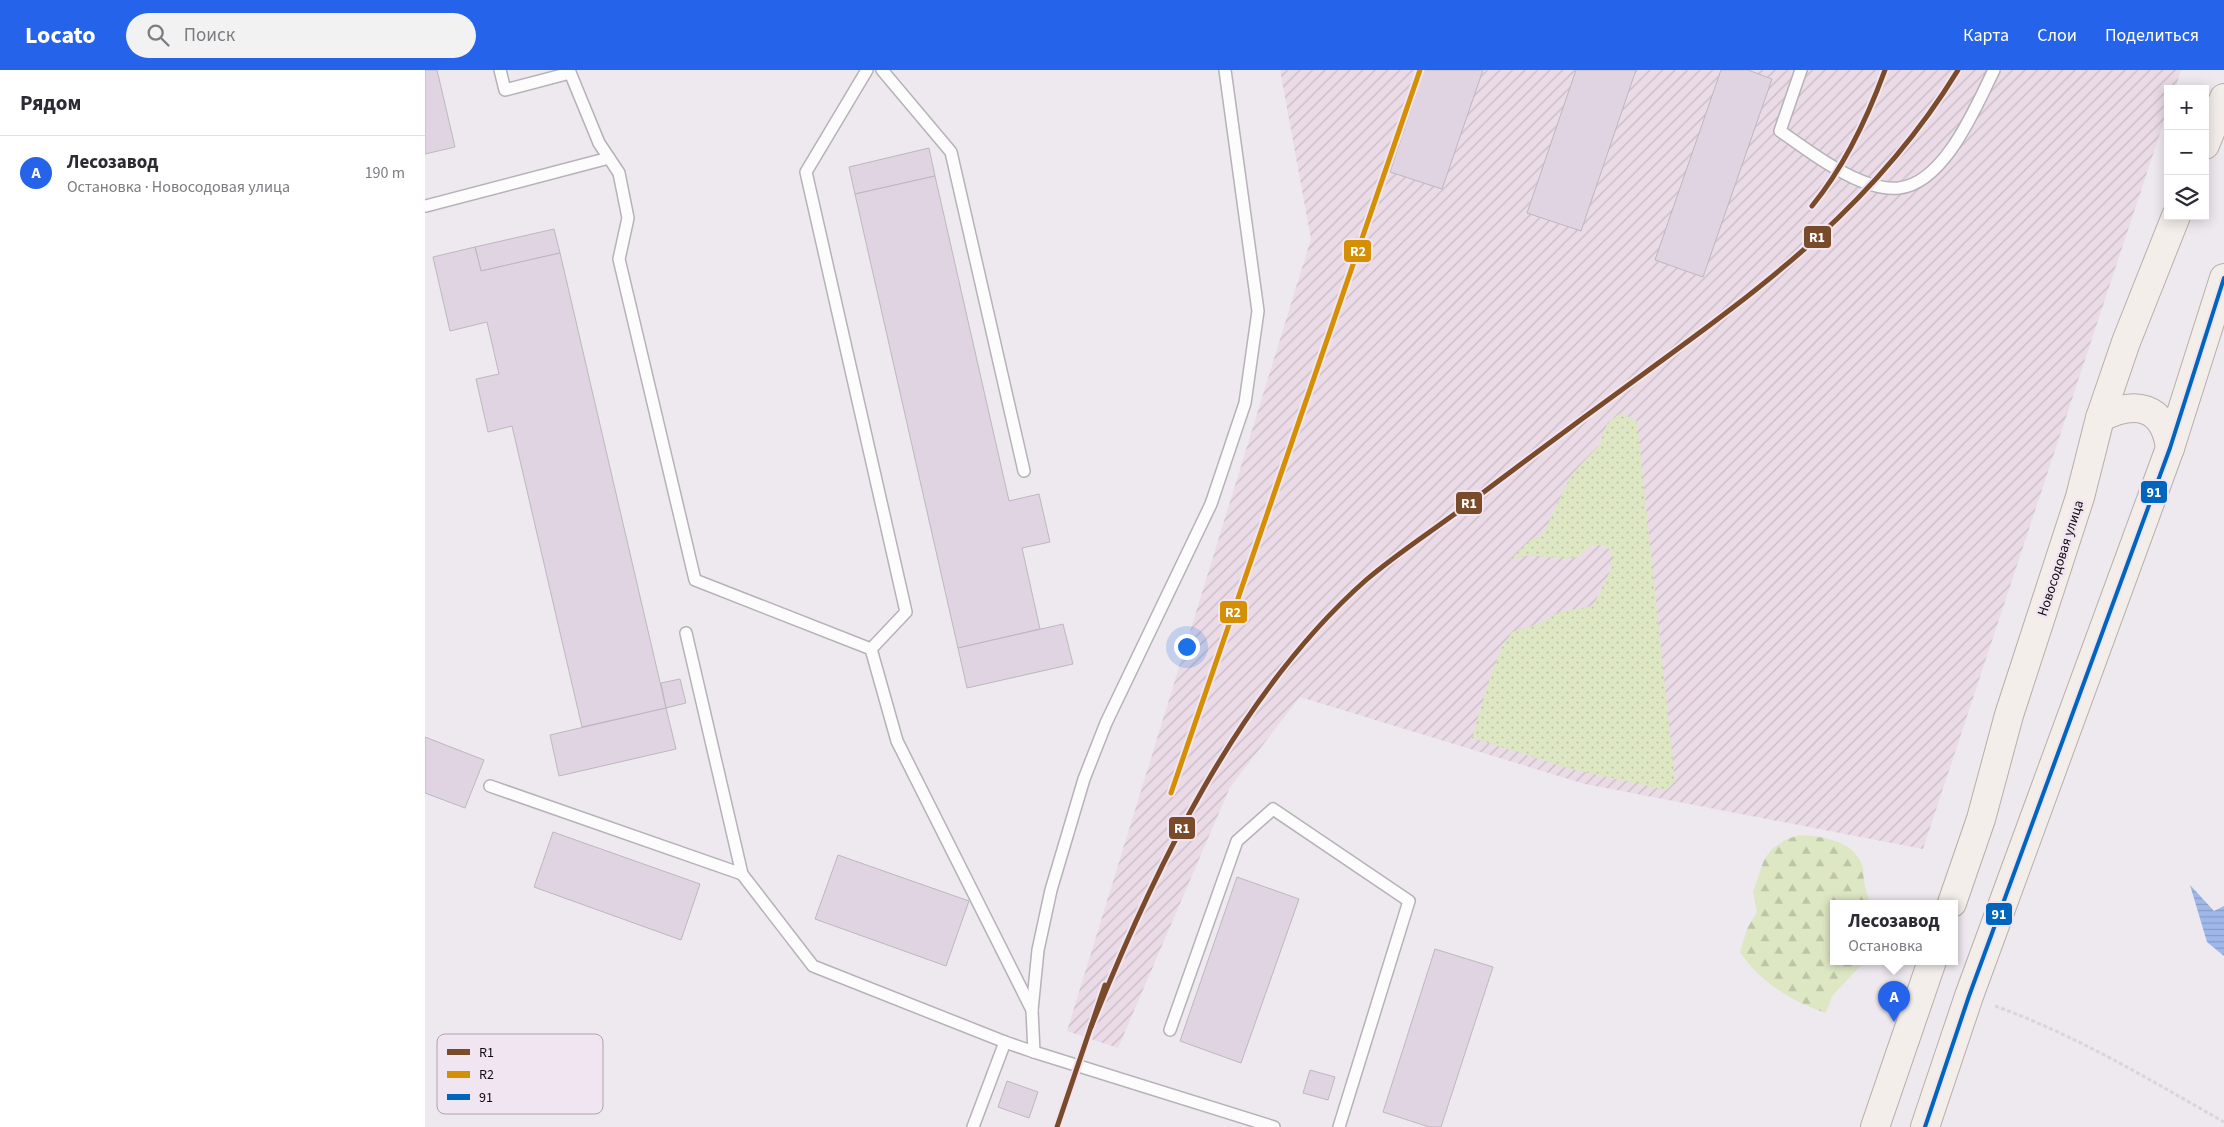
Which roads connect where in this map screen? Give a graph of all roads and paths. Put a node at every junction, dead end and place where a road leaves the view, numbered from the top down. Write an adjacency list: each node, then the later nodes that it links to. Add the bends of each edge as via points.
1 (500, 70): 7 (lane, via 505,90)
2 (867, 70): 18 (lane, via 806,172 906,612)
3 (882, 70): 16 (lane, via 951,152)
4 (1225, 70): 24 (lane, via 1258,311 1245,403 1211,504 1106,723 1084,779 1051,890 1038,950)
5 (1801, 70): 6 (lane, via 1780,131 1838,170 1873,184 1899,188 1918,182 1934,169 1967,122)
6 (1994, 70)
7 (569, 71): 10 (lane, via 599,143)
8 (2224, 98): 9 (main road)
9 (2209, 134)
10 (609, 158): 11 (lane); 18 (lane, via 619,173 628,218 619,259 695,580)
11 (426, 206)
12 (2174, 220): 14 (main road, Новосодовая улица)
13 (2224, 278): 15 (main road)
14 (2100, 418): 15 (main road, via 2132,407 2147,410 2159,418 2167,431); 21 (main road, Новосодовая улица, via 2080,498 2009,716 1981,819)
15 (2170, 448): 23 (main road)
16 (1023, 471)
17 (686, 634): 20 (lane)
18 (871, 649): 24 (lane, via 897,742)
19 (491, 786): 20 (lane)
20 (742, 874): 26 (lane, via 813,966)
21 (1952, 900)
22 (1931, 965): 32 (main road)
23 (1969, 996): 28 (path, via 2037,1022 2125,1066); 33 (main road)
24 (1032, 1010): 27 (lane)
25 (1170, 1030): 31 (lane, via 1237,841 1273,809 1409,901)
26 (1005, 1042): 27 (lane); 29 (lane)
27 (1034, 1052): 30 (lane)
28 (2224, 1122)
29 (973, 1127)
30 (1274, 1127)
31 (1339, 1127)
32 (1875, 1127)
33 (1925, 1127)

